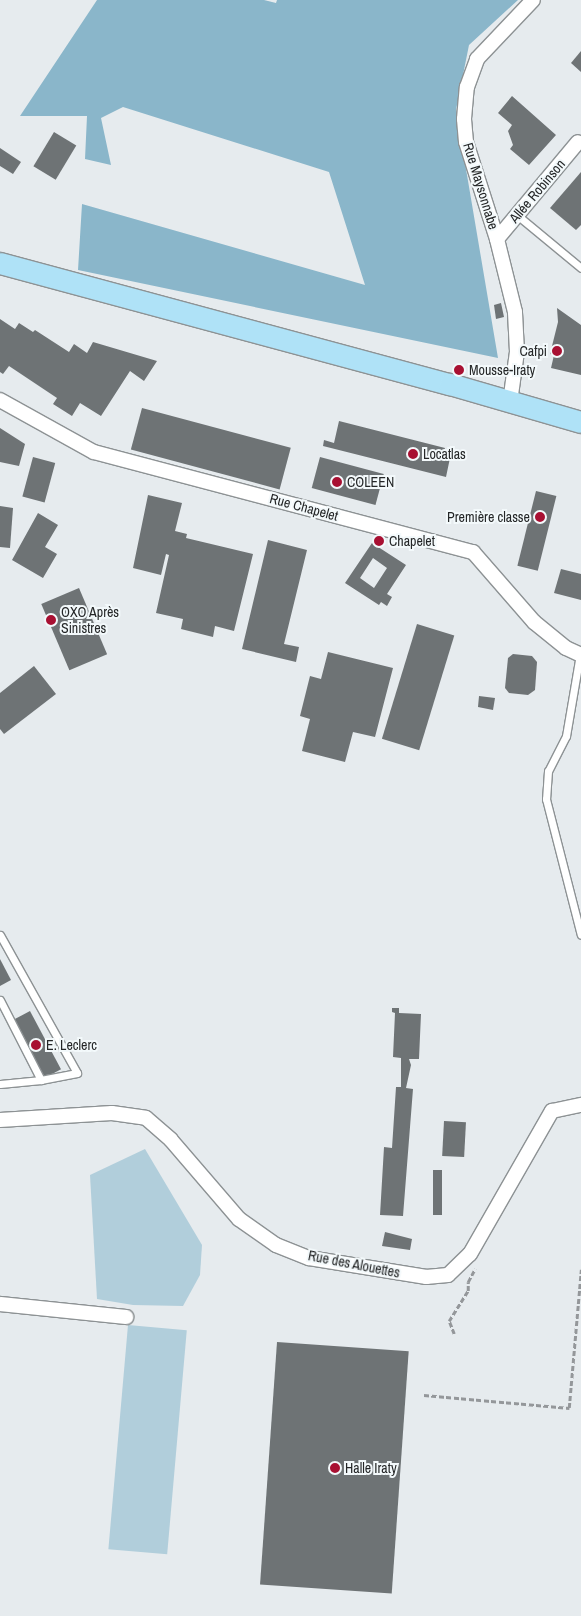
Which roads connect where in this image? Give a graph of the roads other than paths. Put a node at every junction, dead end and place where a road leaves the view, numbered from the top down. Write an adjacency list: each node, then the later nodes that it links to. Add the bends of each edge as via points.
1 (533, 0): 4 (street, Rue Maysonnabe, via 477,59 467,87 466,142)
2 (578, 142): 3 (street, Allée Robinson)
3 (517, 215): 4 (street, Allée Robinson); 7 (lane)
4 (497, 239): 9 (street, Rue Maysonnabe, via 517,333)
5 (581, 256): 7 (lane)
6 (0, 263): 8 (main road)
7 (578, 266)
8 (450, 384): 9 (main road); 12 (main road)
9 (512, 394): 11 (main road)
10 (0, 400): 13 (street, Rue Chapelet, via 94,452 473,552 534,622 566,648)
11 (581, 412)
12 (581, 422)
13 (581, 654): 15 (lane, via 566,736 548,771 546,799)
14 (0, 934): 17 (lane, via 77,1073)
15 (581, 935)
16 (0, 1000): 17 (lane)
17 (41, 1080): 18 (lane)
18 (0, 1084)
19 (581, 1105): 20 (street, Rue des Alouettes, via 552,1111 470,1254 448,1275 426,1278 309,1258 276,1245 239,1219 171,1140 146,1118 112,1113)
20 (0, 1120)
21 (0, 1304): 22 (street)
22 (126, 1317)

